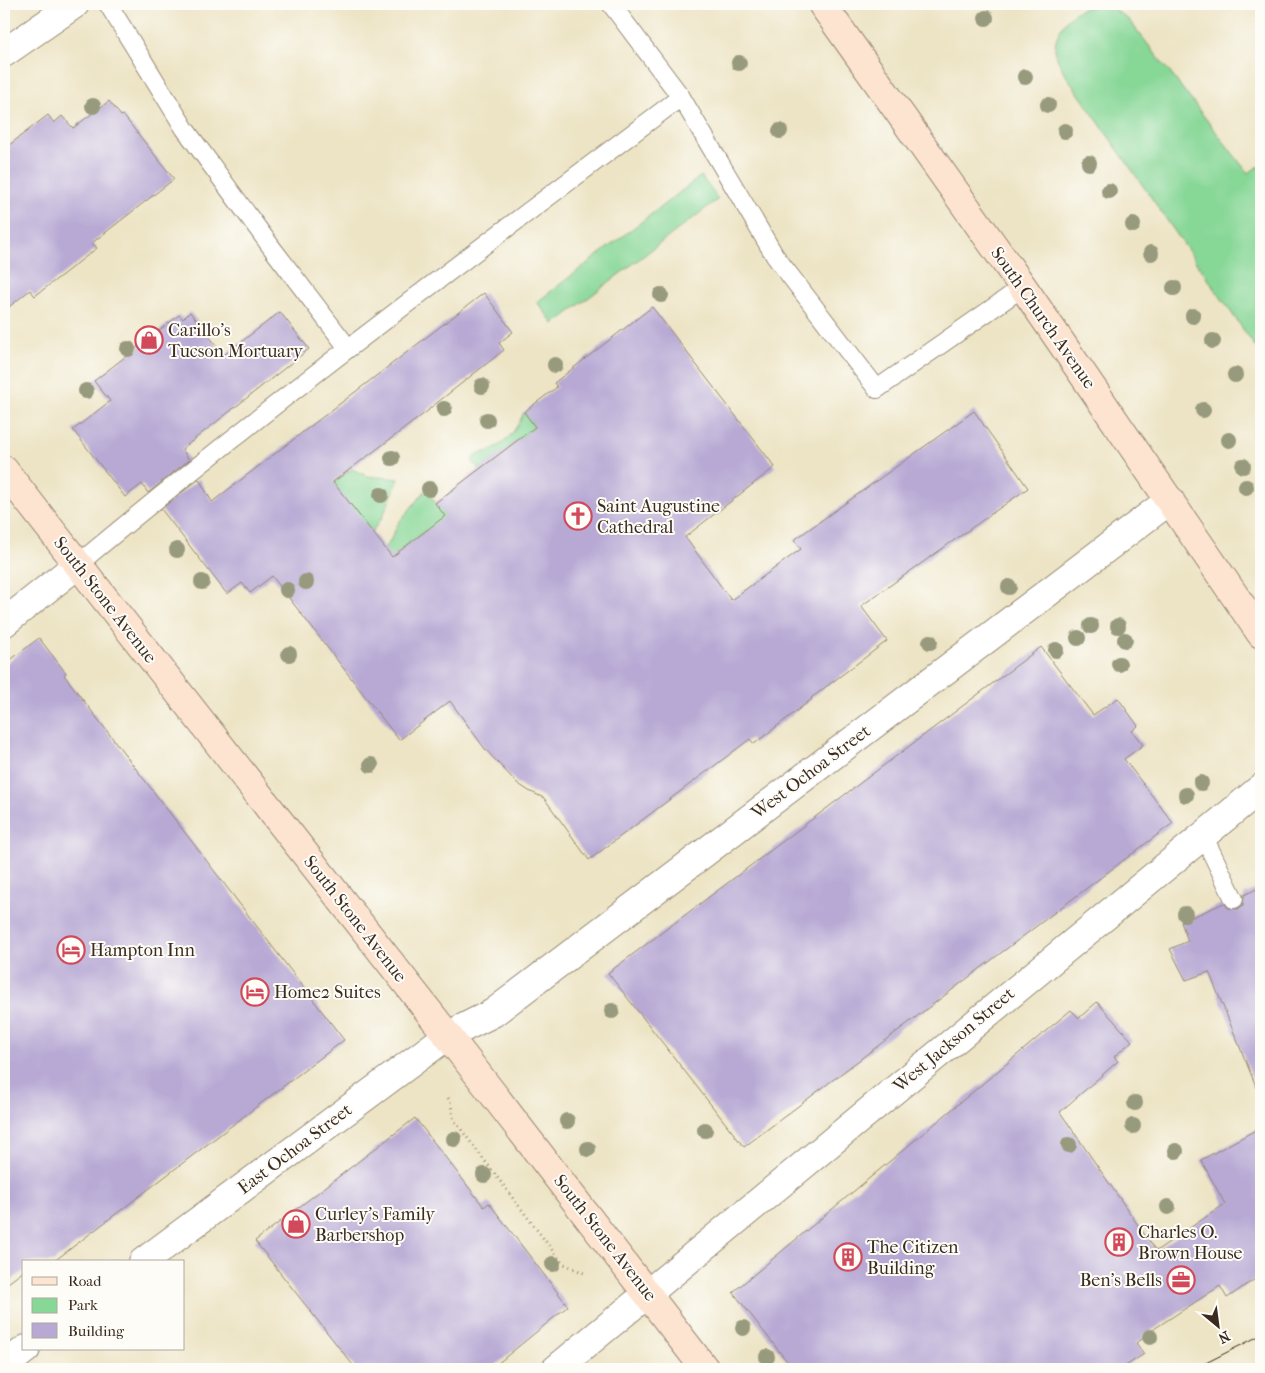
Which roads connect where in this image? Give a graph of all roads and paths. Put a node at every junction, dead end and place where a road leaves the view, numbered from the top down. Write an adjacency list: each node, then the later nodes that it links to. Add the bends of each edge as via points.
1 (75, 4): 5 (street)
2 (108, 4): 8 (lane, via 185,129)
3 (611, 4): 6 (lane)
4 (822, 4): 7 (street, South Church Avenue)
5 (4, 53)
6 (681, 97): 7 (lane, via 775,256 877,389); 8 (lane)
7 (1023, 287): 10 (street, South Church Avenue)
8 (348, 348): 11 (lane)
9 (4, 470): 11 (street, South Stone Avenue)
10 (1170, 500): 13 (street, South Church Avenue); 17 (street, West Ochoa Street, via 493,1013)
11 (77, 565): 12 (street); 17 (street, South Stone Avenue)
12 (4, 623)
13 (1261, 634)
14 (1261, 788): 15 (street, West Jackson Street)
15 (1203, 835): 16 (lane); 20 (street, West Jackson Street)
16 (1234, 899)
17 (447, 1036): 18 (street, East Ochoa Street); 20 (street, South Stone Avenue)
18 (418, 1058): 19 (street, East Ochoa Street); 21 (path, via 450,1100 454,1120 562,1263 585,1273)
19 (146, 1260)
20 (648, 1294): 21 (street, West Jackson Street); 25 (street, South Stone Avenue)
21 (622, 1316): 24 (street, West Jackson Street)
22 (25, 1350): 23 (street)
23 (4, 1366)
24 (556, 1369)
25 (705, 1369)

